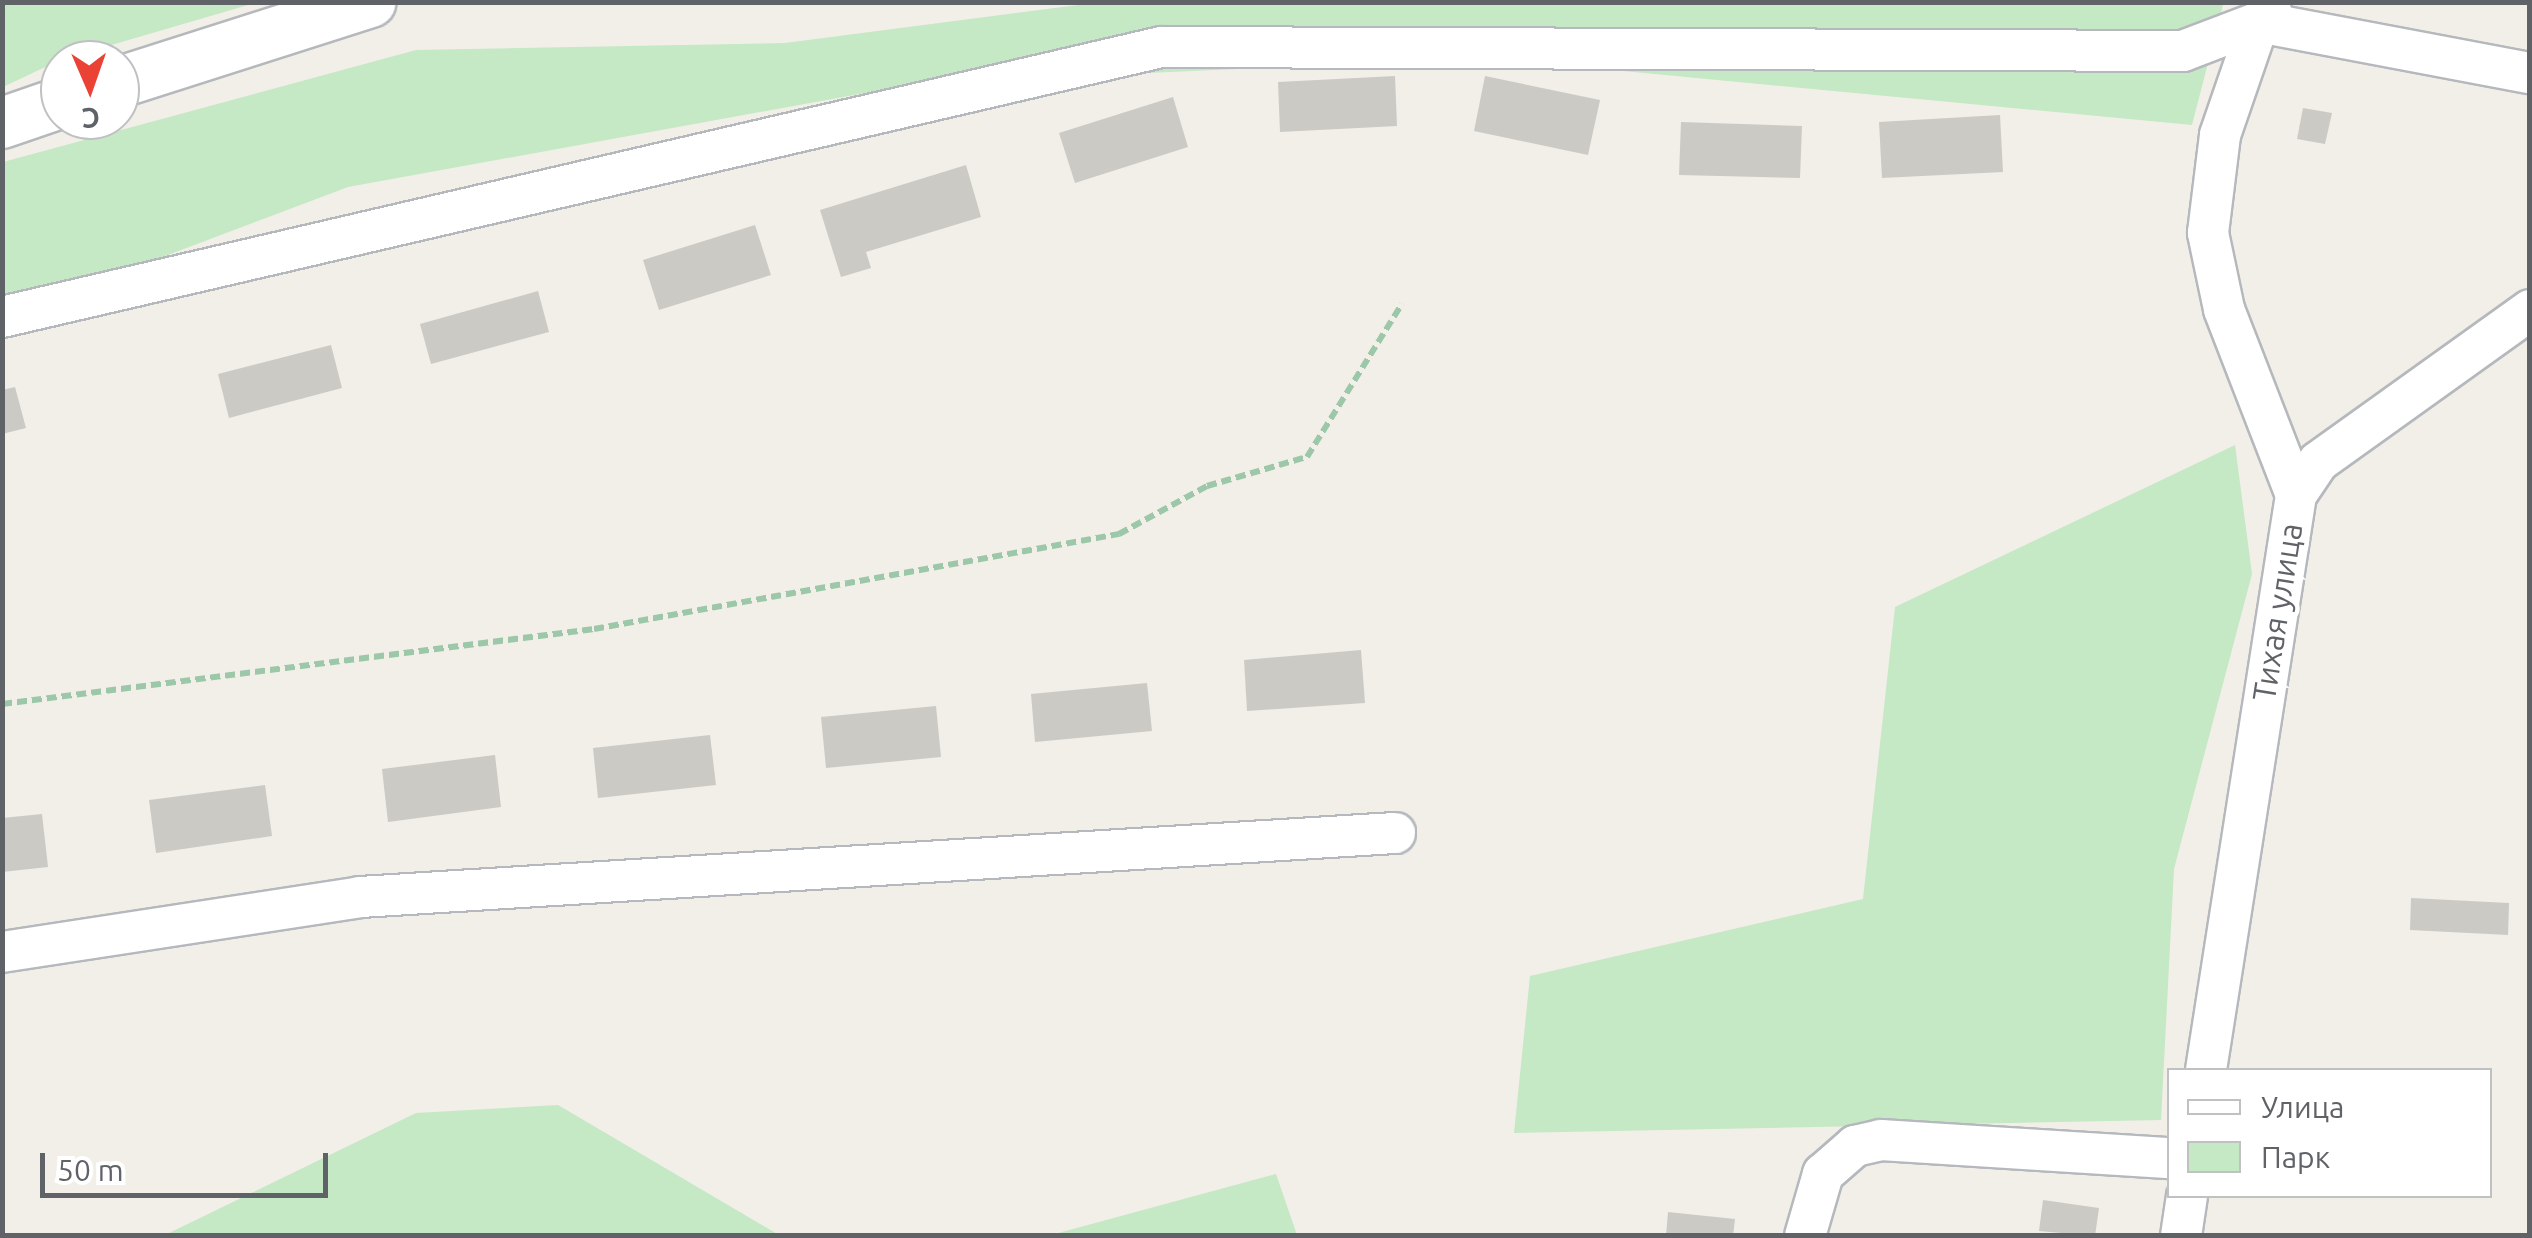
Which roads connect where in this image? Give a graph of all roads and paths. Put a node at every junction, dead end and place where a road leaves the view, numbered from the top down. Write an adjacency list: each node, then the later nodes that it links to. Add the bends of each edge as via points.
1 (370, 2): 4 (street)
2 (2270, 12): 3 (street); 9 (street, via 2183,51 1162,47); 10 (street, Тихая улица, via 2220,135 2208,233 2224,309)
3 (2530, 72)
4 (140, 76)
5 (40, 110): 6 (street)
6 (2, 123)
7 (1402, 304): 11 (path, via 1308,458 1207,486 1119,534 594,629)
8 (2530, 310): 10 (street, via 2339,446)
9 (2, 316)
10 (2296, 495): 14 (street, Тихая улица)
11 (2, 704)
12 (1396, 833): 13 (street, via 360,897)
13 (2, 952)
14 (2206, 1068)
15 (2167, 1158): 17 (street, via 1881,1140 1855,1146 1823,1174)
16 (2187, 1198): 18 (street)
17 (1806, 1236)
18 (2181, 1236)

